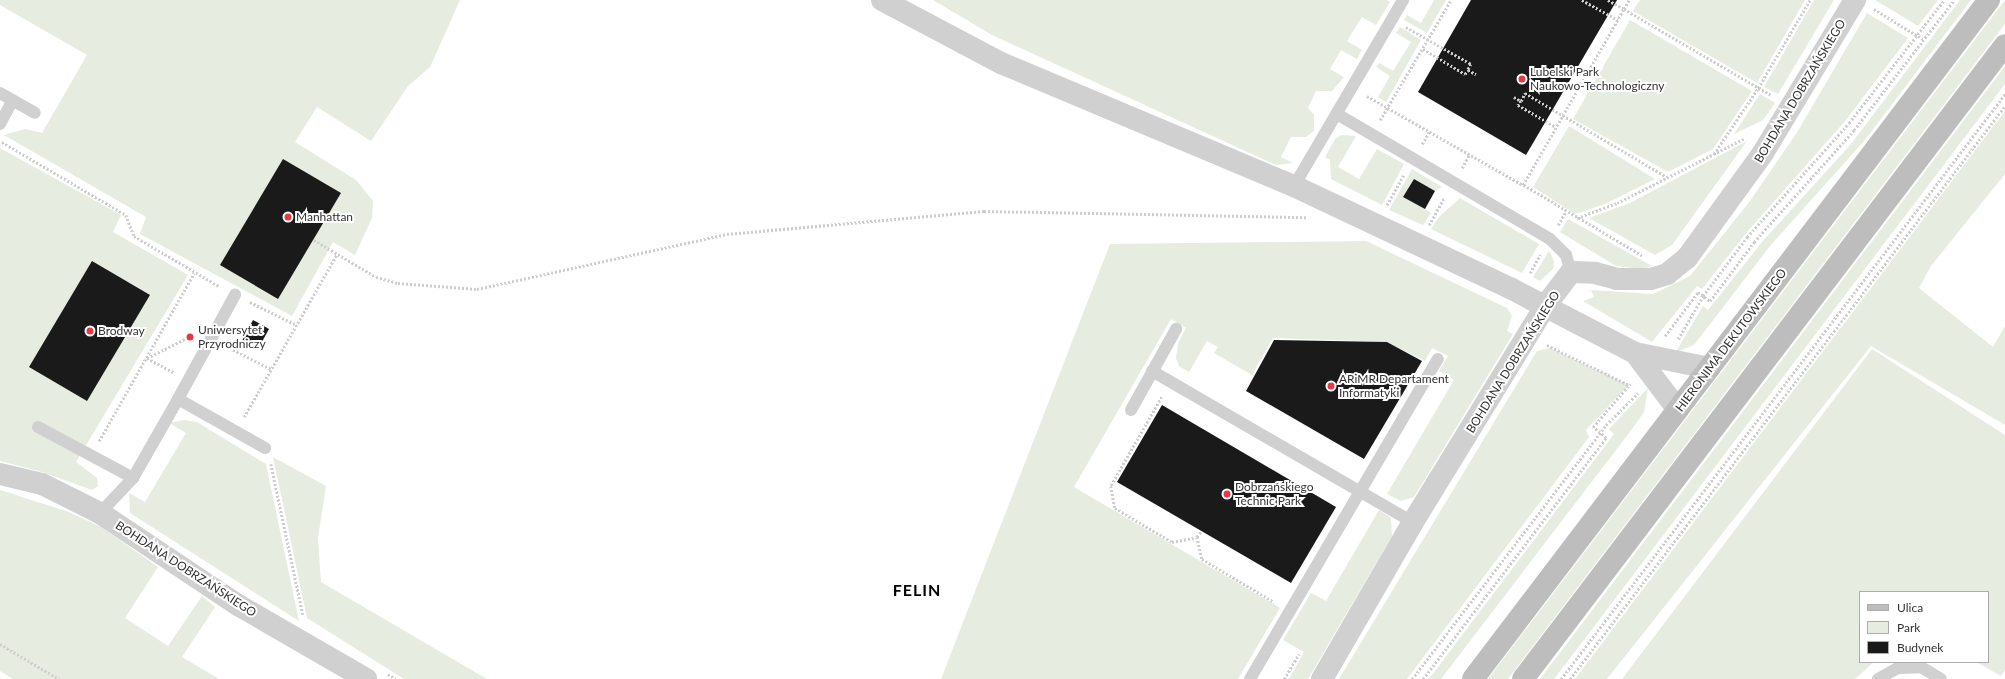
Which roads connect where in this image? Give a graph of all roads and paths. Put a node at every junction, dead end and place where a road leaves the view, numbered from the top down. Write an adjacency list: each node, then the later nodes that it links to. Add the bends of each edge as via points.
1 (882, 0): 43 (street, via 1001,63)
2 (1403, 0): 12 (lane)
3 (1451, 0): 15 (path)
4 (1582, 0): 13 (path)
5 (1608, 0): 11 (path)
6 (1629, 0): 11 (path)
7 (1810, 0): 21 (path)
8 (1954, 0): 14 (path)
9 (1989, 0): 59 (street, HIERONIMA DEKUTOWSKIEGO)
10 (1863, 4): 14 (path); 50 (street, BOHDANA DOBRZAŃSKIEGO, via 1763,153 1687,258 1667,274 1651,279 1617,280 1595,273)
11 (1624, 9): 13 (path); 21 (path)
12 (1392, 18): 15 (path); 20 (lane)
13 (1618, 20): 32 (path)
14 (1923, 39): 57 (path, via 1854,130 1754,242 1710,301 1698,292)
15 (1429, 40): 17 (path); 18 (path, via 1471,64)
16 (2005, 45): 91 (street)
17 (1423, 49): 18 (path, via 1465,74); 29 (path)
18 (1468, 70): 19 (path)
19 (1476, 74)
20 (1351, 88): 29 (path); 31 (lane)
21 (1758, 88): 25 (path); 39 (path)
22 (0, 93): 26 (lane)
23 (2005, 94): 92 (path)
24 (1514, 97): 27 (path)
25 (1774, 97)
26 (13, 100): 30 (lane); 33 (lane)
27 (1521, 101): 32 (path, via 1525,93); 34 (path, via 1518,105)
28 (2005, 106): 93 (path)
29 (1388, 108): 35 (path); 36 (path)
30 (35, 113)
31 (1337, 114): 36 (lane); 43 (lane)
32 (1563, 116): 34 (path); 41 (path)
33 (0, 124)
34 (1556, 127): 42 (path)
35 (1429, 132): 40 (path); 42 (path)
36 (1372, 134): 40 (lane)
37 (1748, 137): 39 (path)
38 (0, 140): 56 (path, via 126,215 134,236 194,273)
39 (1714, 154): 41 (path)
40 (1414, 158): 44 (path); 50 (lane, via 1550,239 1566,255)
41 (1668, 177): 46 (path, via 1617,203)
42 (1523, 185): 46 (path)
43 (1294, 186): 52 (street)
44 (1384, 210)
45 (1310, 215): 48 (path, via 1272,219 984,211 735,233 476,289 398,283 376,277)
46 (1577, 218): 49 (path)
47 (314, 240): 48 (path)
48 (337, 254): 60 (path)
49 (1650, 260)
50 (1572, 272): 52 (street, BOHDANA DOBRZAŃSKIEGO)
51 (235, 295): 55 (lane)
52 (1546, 305): 54 (street, BOHDANA DOBRZAŃSKIEGO); 57 (street)
53 (1176, 329): 61 (lane)
54 (1529, 335): 64 (path); 76 (street, BOHDANA DOBRZAŃSKIEGO)
55 (212, 339): 56 (path, via 199,332); 60 (path); 62 (lane)
56 (146, 358): 62 (path); 71 (path)
57 (1642, 358): 59 (street); 64 (path); 67 (street)
58 (1438, 359): 74 (lane)
59 (1709, 368): 67 (street, HIERONIMA DEKUTOWSKIEGO)
60 (272, 369): 69 (path)
61 (1152, 371): 63 (lane); 66 (lane)
62 (188, 380): 65 (lane)
63 (1171, 382): 74 (lane); 78 (path, via 1111,486 1115,508 1172,542)
64 (1629, 385): 89 (path, via 1593,427 1606,438)
65 (178, 398): 69 (lane); 73 (lane)
66 (1132, 410)
67 (1678, 410): 90 (street, HIERONIMA DEKUTOWSKIEGO)
68 (38, 427): 71 (lane)
69 (236, 432): 70 (lane)
70 (266, 448): 80 (path)
71 (91, 456): 73 (lane)
72 (0, 474): 75 (street, BOHDANA DOBRZAŃSKIEGO, via 42,484)
73 (133, 478): 75 (lane)
74 (1361, 491): 76 (lane); 79 (lane)
75 (100, 513): 83 (street, BOHDANA DOBRZAŃSKIEGO, via 238,605)
76 (1413, 522): 88 (street, BOHDANA DOBRZAŃSKIEGO)
77 (1201, 530): 78 (path)
78 (1197, 537): 79 (path, via 1202,559)
79 (1290, 612): 86 (lane)
80 (304, 621)
81 (0, 644): 84 (path)
82 (1299, 654): 87 (path)
83 (376, 675): 85 (path)
84 (58, 679)
85 (396, 679)
86 (1250, 679)
87 (1284, 679)
88 (1322, 679)
89 (1423, 679)
90 (1473, 679)
91 (1523, 679)
92 (1561, 679)
93 (1570, 679)
94 (1878, 679): 95 (lane, via 1898,668 1921,668)
95 (1941, 679)

